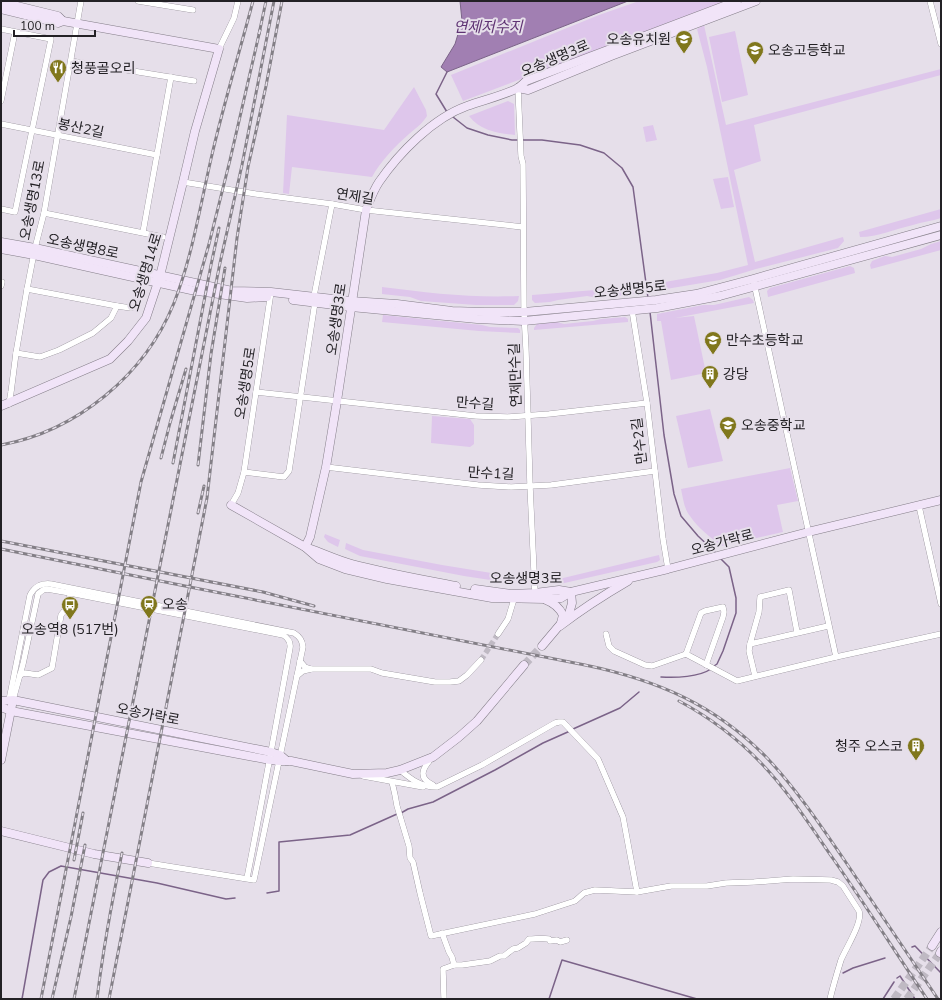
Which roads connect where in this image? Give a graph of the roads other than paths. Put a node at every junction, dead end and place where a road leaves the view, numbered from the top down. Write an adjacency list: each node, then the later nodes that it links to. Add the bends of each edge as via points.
1 (82, 1): 12 (street, 오송생명13로)
2 (138, 1): 8 (street)
3 (238, 1): 16 (street, via 234,18)
4 (737, 1): 20 (street, 오송생명3로, via 526,81)
5 (756, 1): 20 (street, 오송생명3로, via 528,90)
6 (930, 1): 15 (street)
7 (1, 2): 11 (street, via 58,16)
8 (146, 2): 10 (street)
9 (1, 9): 11 (street, via 58,23)
10 (193, 10)
11 (63, 21): 12 (street)
12 (77, 24): 16 (street); 17 (street, 오송생명13로)
13 (1, 29): 14 (street)
14 (15, 32): 21 (street); 23 (street, via 52,36)
15 (941, 44)
16 (219, 49): 26 (street, 오송생명14로)
17 (71, 61): 18 (street); 24 (street, 오송생명13로)
18 (171, 77): 19 (street); 25 (street)
19 (194, 81)
20 (518, 88): 29 (street, 오송생명3로, via 466,106 440,119 421,134 389,169 372,195); 32 (street, 연제만수길, via 521,156 524,164)
21 (1, 101)
22 (1, 124): 23 (street, 봉산2길)
23 (32, 130): 24 (street, 봉산2길); 28 (street, via 15,212)
24 (57, 135): 25 (street, 봉산2길); 30 (street, 오송생명13로)
25 (157, 156): 33 (street)
26 (183, 182): 27 (street, 연제길); 39 (street, 오송생명14로)
27 (332, 204): 29 (street, 연제길); 43 (street)
28 (1, 209)
29 (366, 210): 32 (street, 연제길); 44 (street, 오송생명3로)
30 (44, 213): 33 (street); 38 (street, 오송생명13로)
31 (941, 226): 40 (street, 오송생명5로)
32 (523, 227): 49 (street, 연제만수길)
33 (143, 232): 35 (street)
34 (941, 235): 40 (street, 오송생명5로)
35 (163, 237)
36 (1, 242): 38 (street, 오송생명8로)
37 (1, 249): 38 (street, 오송생명8로)
38 (34, 252): 39 (street, 오송생명8로); 41 (street, 오송생명13로)
39 (159, 279): 42 (street, 오송생명8로); 55 (street, 오송생명14로, via 146,318 110,359)
40 (754, 282): 45 (street, 오송생명5로, via 656,304); 64 (street)
41 (27, 289): 46 (street); 50 (street, 오송생명13로)
42 (270, 295): 43 (street, 오송생명5로); 51 (street, 오송생명5로)
43 (315, 299): 44 (street, 오송생명5로); 52 (street)
44 (351, 304): 49 (street, 오송생명5로, via 477,319); 53 (street, 오송생명3로)
45 (641, 305): 48 (street, 오송생명5로); 49 (street, 오송생명5로)
46 (117, 306): 47 (street); 50 (street, via 111,318 93,333 59,350 40,357)
47 (131, 308)
48 (632, 310): 49 (street, 오송생명5로); 54 (street, 만수2길)
49 (524, 317): 56 (street, 연제만수길)
50 (16, 354): 55 (street, 오송생명13로)
51 (256, 392): 52 (street, 만수길); 59 (street, 오송생명5로)
52 (300, 397): 53 (street, 만수길); 59 (street, via 289,471 284,477)
53 (337, 401): 56 (street, 만수길, via 476,416); 57 (street, 오송생명3로)
54 (647, 403): 56 (street, 만수길); 58 (street, 만수2길)
55 (5, 405)
56 (528, 416): 60 (street, 연제만수길)
57 (326, 467): 60 (street, 만수1길, via 478,485); 65 (street, 오송생명3로, via 310,537)
58 (655, 471): 60 (street, 만수1길); 66 (street, 만수2길)
59 (244, 472): 62 (street, 오송생명5로, via 238,493)
60 (530, 486): 70 (street, 연제만수길)
61 (941, 500): 63 (street, 오송가락로)
62 (231, 505): 65 (street, 오송생명5로)
63 (919, 506): 64 (street, 오송가락로); 73 (street)
64 (808, 532): 66 (street, 오송가락로); 75 (street)
65 (305, 547): 70 (street, 오송생명3로, via 351,564 390,573 482,591); 71 (street, 오송생명3로, via 319,559 345,569 492,598)
66 (668, 569): 67 (street, 오송가락로)
67 (636, 577): 69 (street, 오송가락로); 74 (street, via 600,597)
68 (71, 591): 85 (street, via 294,633 302,641); 89 (street, via 68,606 61,614 52,668 38,675); 89 (street, via 47,589 38,594); 92 (street, via 45,584 38,585 30,595 14,676); 94 (street, via 283,635 290,642 290,648)
69 (571, 592): 70 (street, 오송생명3로, via 559,590); 72 (street, 오송생명3로, via 561,598); 74 (street, via 569,614)
70 (535, 593)
71 (514, 599): 72 (street, 오송생명3로); 77 (street, via 508,619)
72 (545, 599): 74 (street, via 560,609 563,615)
73 (941, 604)
74 (560, 626): 81 (street)
75 (828, 626): 76 (street); 83 (street)
76 (797, 632): 80 (street); 80 (street, via 789,590 760,597 759,612)
77 (498, 634)
78 (606, 634): 82 (street, via 609,646 614,651 644,665 652,666)
79 (941, 634): 83 (street)
80 (750, 644): 91 (street, via 749,651)
81 (542, 646)
82 (686, 654): 86 (street); 86 (street, via 701,613 723,607 723,617)
83 (836, 657): 91 (street)
84 (481, 660): 88 (street, via 459,681 450,682 435,682 371,669)
85 (300, 661): 88 (street); 90 (street)
86 (707, 665): 91 (street, via 736,681)
87 (524, 666): 95 (street, 오송가락로, via 477,722)
88 (311, 669): 90 (street)
89 (20, 675): 92 (street)
90 (297, 676): 96 (street)
91 (755, 676)
92 (4, 705): 93 (street, 오송가락로); 94 (street, 오송가락로)
93 (10, 711): 94 (street, 오송가락로); 97 (street)
94 (270, 756): 96 (street, 오송가락로); 104 (street)
95 (433, 756): 98 (street, 오송가락로); 101 (street, via 422,772 428,782)
96 (282, 759): 99 (street, 오송가락로); 104 (street, via 254,880)
97 (1, 760)
98 (400, 770): 99 (street, 오송가락로); 101 (street, via 416,782)
99 (353, 774): 100 (street)
100 (392, 782): 101 (street); 107 (street, via 431,936)
101 (437, 787): 105 (street, via 482,765 555,723 562,722 598,759 623,817)
102 (1, 831): 103 (street, via 94,854)
103 (148, 863): 104 (street)
104 (247, 878)
105 (636, 892): 107 (street, via 595,890 584,893 575,901 535,914); 112 (street, via 671,886 707,886 793,879 838,882 861,915 842,958)
106 (941, 932): 109 (street)
107 (442, 933): 110 (street)
108 (567, 940): 110 (street, via 560,942 529,939 504,956 490,961)
109 (932, 946)
110 (454, 965): 111 (street, via 443,969)
111 (444, 999)
112 (830, 999)

